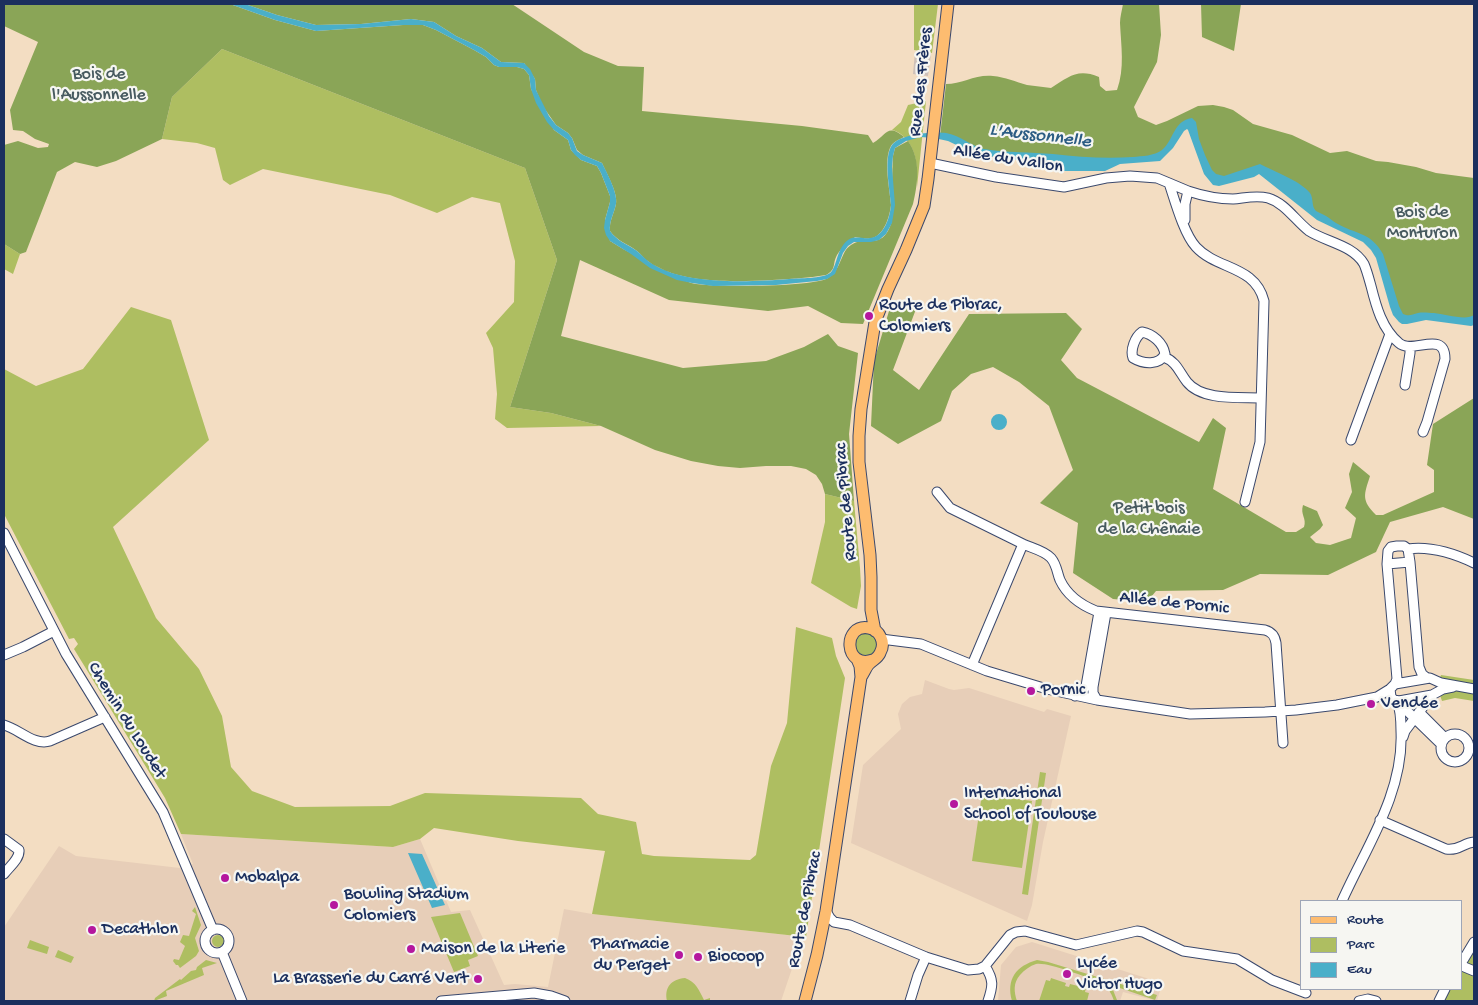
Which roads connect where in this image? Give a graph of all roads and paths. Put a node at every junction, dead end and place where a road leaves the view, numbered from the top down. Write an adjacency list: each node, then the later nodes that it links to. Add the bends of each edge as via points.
1 (948, 4): 2 (main road, Rue des Frères)
2 (930, 163): 3 (street, Allée du Vallon, via 1064,187 1130,176 1157,178); 21 (main road, Route de Pibrac, via 924,206 875,322 861,409 859,462 870,555)
3 (1169, 183): 4 (street, Allée du Vallon); 5 (street)
4 (1188, 191): 5 (street); 6 (street, Allée du Vallon, via 1210,198 1268,198 1309,230 1353,252 1366,268 1380,315)
5 (1185, 225): 10 (street, via 1200,250 1250,278 1261,291 1265,306)
6 (1390, 334): 7 (street, via 1400,345); 12 (street)
7 (1410, 347): 9 (street); 11 (street, via 1436,344 1444,351 1445,359)
8 (1164, 356): 10 (street, via 1176,364 1187,382 1199,392)
9 (1405, 385)
10 (1261, 398): 14 (street, via 1260,442)
11 (1423, 432)
12 (1351, 440)
13 (938, 492): 16 (street, Allée de Pornic, via 950,508)
14 (1245, 502)
15 (4, 533): 24 (street, Chemin du Loudet)
16 (1024, 544): 22 (street, Allée de Pornic, via 1049,556 1070,595); 29 (street)
17 (1408, 549): 18 (street); 19 (street, via 1430,548); 20 (street, via 1391,547 1387,553)
18 (1410, 562): 20 (street); 31 (street, via 1419,667)
19 (1474, 563)
20 (1387, 564): 32 (street, via 1397,679)
21 (871, 610): 23 (main road, Route de Pibrac); 25 (main road, Route de Pibrac)
22 (1103, 613): 35 (street, via 1086,686); 37 (street, via 1093,687); 39 (street, Allée de Pornic, via 1269,631 1276,643)
23 (862, 629): 25 (main road, via 868,628); 27 (main road, via 853,634 849,642)
24 (54, 630): 26 (street); 41 (street, Chemin du Loudet)
25 (879, 640): 28 (main road, via 878,656); 29 (street, via 910,641)
26 (4, 654)
27 (857, 659): 28 (main road); 30 (main road, Route de Pibrac)
28 (873, 660): 30 (main road, Route de Pibrac)
29 (972, 665): 35 (street)
30 (861, 677): 52 (main road, Route de Pibrac)
31 (1427, 678): 32 (street); 33 (street, via 1432,678)
32 (1393, 686): 36 (street); 38 (street, via 1390,694)
33 (1436, 689): 34 (street, via 1456,686); 38 (street); 40 (street)
34 (1474, 689)
35 (1075, 696): 37 (street)
36 (1378, 697): 38 (street); 39 (street)
37 (1097, 700): 39 (street, via 1190,714)
38 (1396, 700): 40 (street); 43 (street)
39 (1281, 711): 45 (street)
40 (1417, 715): 43 (street); 44 (street)
41 (104, 717): 42 (street, via 43,742); 53 (street, Chemin du Loudet, via 163,812)
42 (4, 725)
43 (1402, 740): 47 (street, via 1395,784)
44 (1443, 741): 46 (street, via 1452,734 1460,734); 46 (street, via 1442,754 1452,762 1464,759)
45 (1283, 743)
46 (1472, 746)
47 (1380, 820): 49 (street, via 1446,849 1454,850); 51 (street)
48 (4, 839): 50 (street, via 19,850)
49 (1474, 842)
50 (4, 874)
51 (1342, 900)
52 (826, 910): 56 (street, via 834,922 850,925); 65 (main road, Route de Pibrac)
53 (213, 930): 55 (street, via 223,930 228,936 229,945); 55 (street, via 206,937 207,948 216,953)
54 (1474, 942): 57 (street)
55 (222, 952): 62 (street)
56 (926, 957): 58 (street, via 965,969); 66 (street)
57 (1463, 960)
58 (986, 966): 60 (street, via 1010,935 1018,931 1076,945 1137,931 1183,951 1237,959 1272,980); 67 (street, via 992,980)
59 (1445, 990): 70 (street)
60 (1305, 994)
61 (468, 1000): 63 (street); 64 (street, via 534,993)
62 (242, 1001)
63 (441, 1001)
64 (565, 1001)
65 (804, 1001)
66 (910, 1001)
67 (988, 1001)
68 (1359, 1001): 69 (street)
69 (1376, 1001)
70 (1439, 1001)

